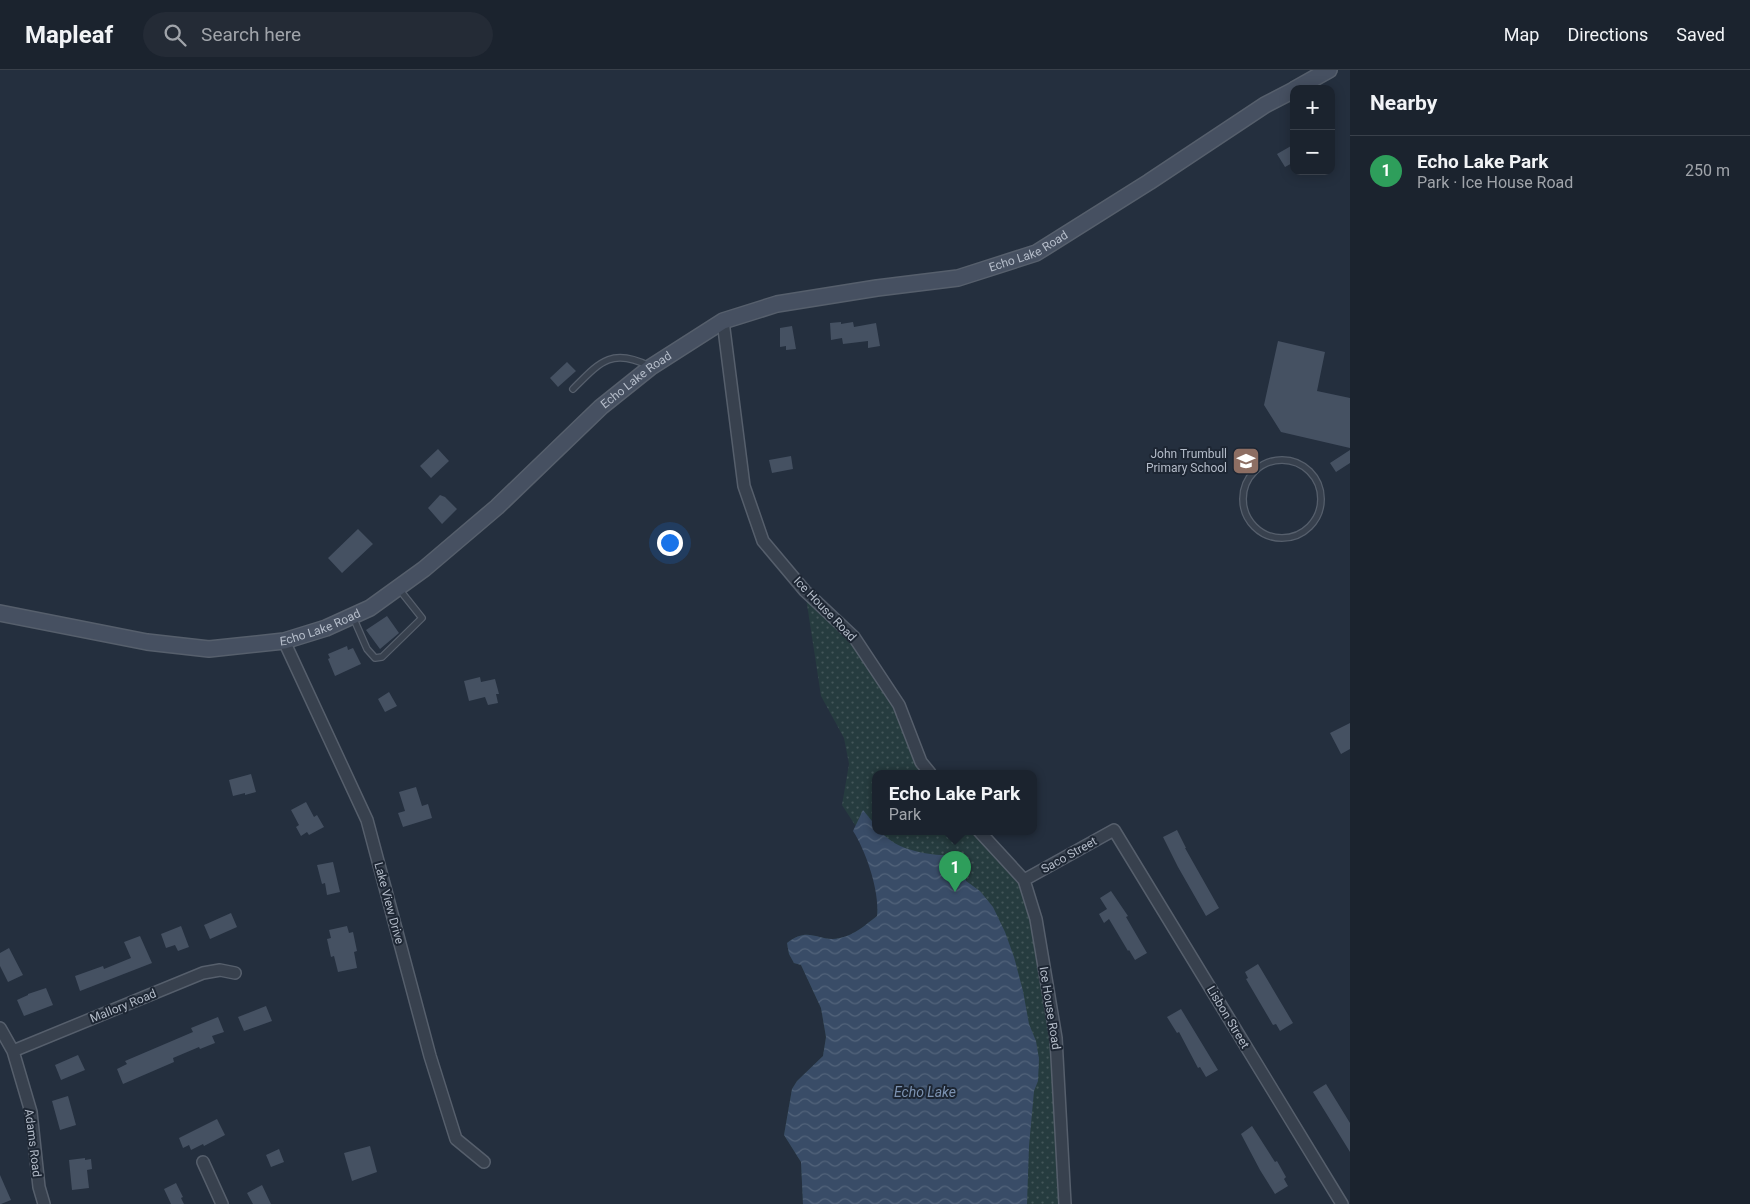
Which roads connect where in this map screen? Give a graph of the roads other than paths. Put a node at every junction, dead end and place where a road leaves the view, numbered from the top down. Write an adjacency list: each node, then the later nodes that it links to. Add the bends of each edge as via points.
1 (1330, 70): 2 (main road, Echo Lake Road)
2 (1302, 85)
3 (1290, 91): 4 (main road, Echo Lake Road, via 1036,253 958,278 777,304)
4 (723, 321): 5 (main road, Echo Lake Road); 12 (street, Ice House Road, via 744,486 763,541 805,591 854,637 899,705 921,762)
5 (650, 367): 6 (lane, via 634,359 615,357 598,364); 8 (main road, Echo Lake Road, via 600,408 497,507 428,566)
6 (573, 389)
7 (1300, 534): 7 (lane, via 1275,538 1262,533 1245,514 1244,488 1258,467 1283,459 1307,468 1316,478 1321,496 1318,515)
8 (398, 587): 10 (main road, Echo Lake Road); 10 (lane, via 422,618 382,656 375,658 367,649)
9 (0, 613): 11 (main road, Echo Lake Road, via 147,642 209,649)
10 (353, 616): 11 (main road, Echo Lake Road)
11 (284, 641): 20 (street, Lake View Drive, via 367,820 430,1056 456,1139)
12 (928, 770)
13 (1114, 830): 15 (street, Saco Street); 24 (street, Lisbon Street)
14 (983, 835): 15 (street, Ice House Road)
15 (1024, 880): 23 (street, Ice House Road, via 1036,919 1056,1038)
16 (234, 973): 18 (street, Mallory Road, via 220,970 203,973)
17 (0, 1028): 18 (street, Adams Road)
18 (13, 1051): 21 (street, Adams Road, via 31,1112 39,1187)
19 (203, 1162): 22 (street)
20 (484, 1162)
21 (44, 1204)
22 (222, 1204)
23 (1065, 1204)
24 (1342, 1204)

